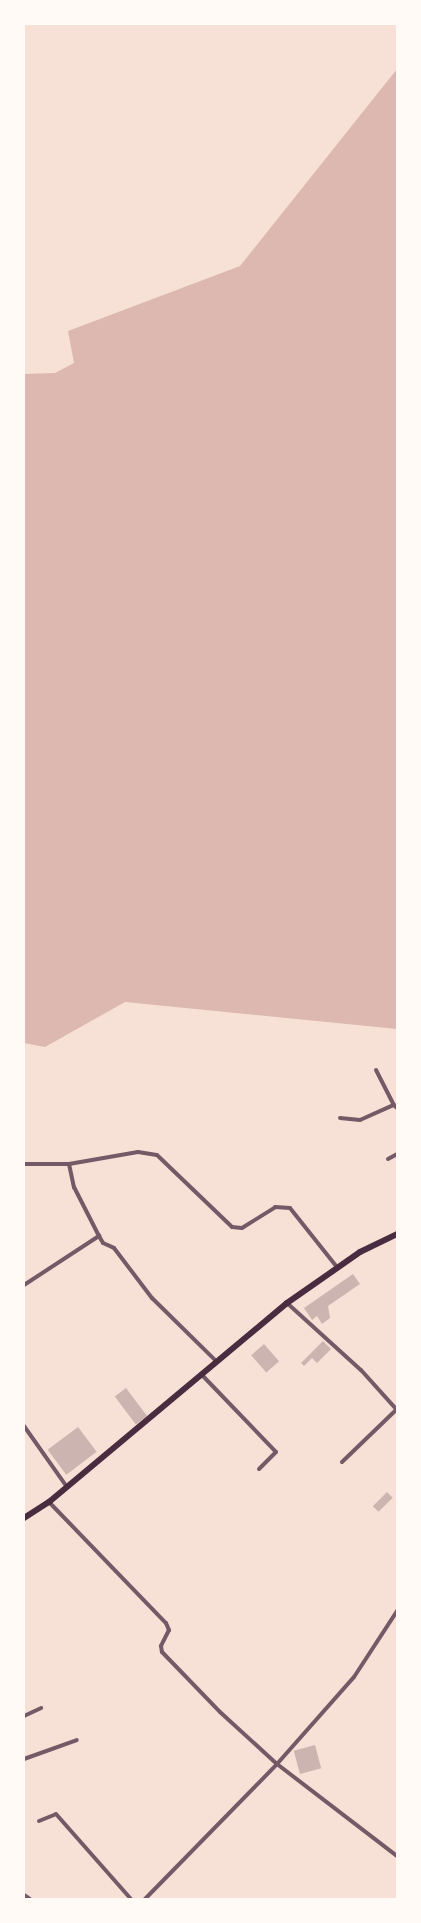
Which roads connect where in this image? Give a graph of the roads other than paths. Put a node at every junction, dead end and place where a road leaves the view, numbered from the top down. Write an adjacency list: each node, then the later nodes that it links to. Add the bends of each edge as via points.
1 (376, 1070): 2 (street)
2 (396, 1107): 3 (street, via 360,1120)
3 (340, 1118)
4 (397, 1154): 5 (street)
5 (388, 1159)
6 (24, 1164): 7 (street)
7 (69, 1164): 9 (street, via 74,1187); 10 (street, via 138,1152 157,1155 232,1227 242,1228 275,1207 290,1208)
8 (397, 1234): 10 (main road)
9 (98, 1236): 11 (street); 13 (street, via 102,1243 114,1248 152,1298)
10 (337, 1267): 12 (main road)
11 (24, 1285)
12 (287, 1303): 13 (main road); 15 (street, via 362,1370)
13 (216, 1361): 14 (main road)
14 (201, 1374): 18 (street, via 276,1452); 19 (main road)
15 (397, 1410): 17 (street)
16 (24, 1426): 19 (street)
17 (342, 1462)
18 (259, 1469)
19 (67, 1487): 20 (main road)
20 (49, 1502): 21 (main road); 27 (street, via 166,1623 169,1630 161,1646 162,1652)
21 (24, 1518)
22 (397, 1613): 27 (street, via 354,1676)
23 (41, 1708): 24 (street)
24 (24, 1716)
25 (77, 1740): 26 (street)
26 (24, 1759)
27 (277, 1764): 29 (street); 33 (street)
28 (39, 1821): 32 (street, via 56,1814)
29 (397, 1856)
30 (24, 1895): 31 (street)
31 (30, 1899)
32 (130, 1899)
33 (145, 1899)

